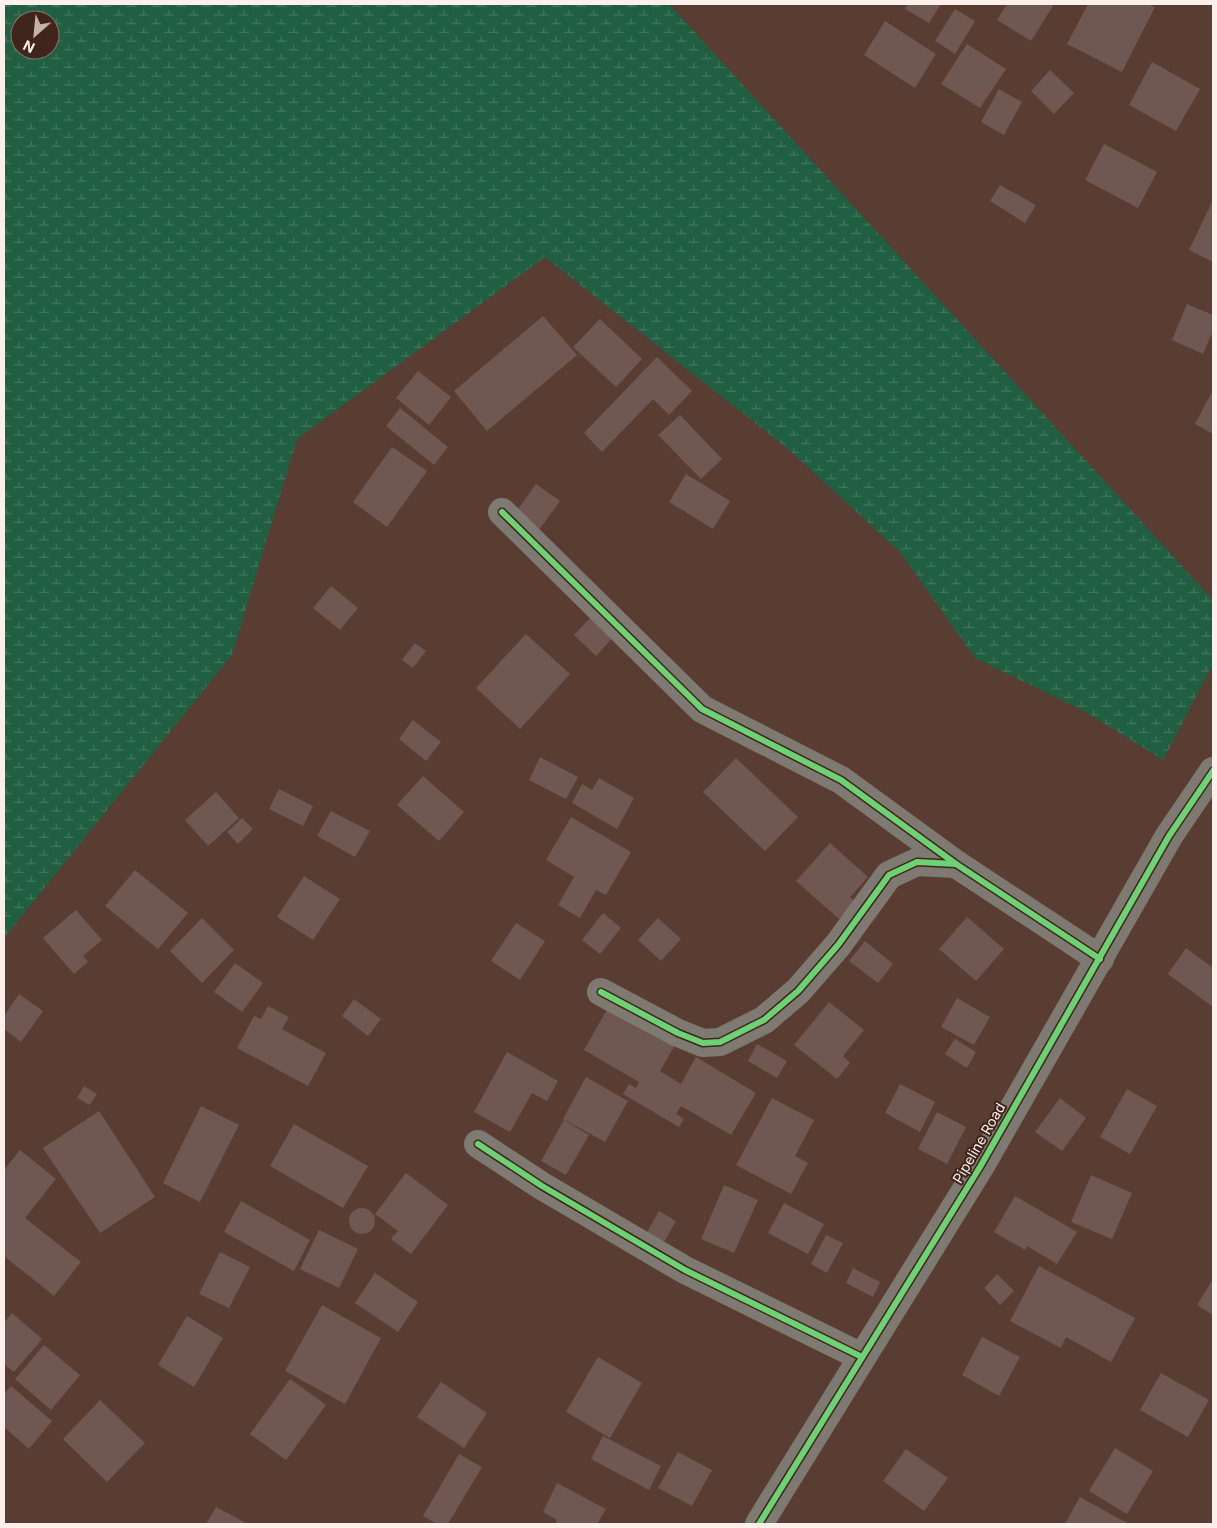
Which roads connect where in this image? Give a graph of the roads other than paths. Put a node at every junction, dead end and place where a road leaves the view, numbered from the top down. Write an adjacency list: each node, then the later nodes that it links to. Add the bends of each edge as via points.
1 (502, 512): 3 (street, via 702,709 841,780)
2 (1213, 771): 4 (street, Pipeline Road, via 1168,836)
3 (956, 864): 4 (street); 5 (street, via 916,862 889,875 798,991 764,1020 720,1042 703,1043 678,1033)
4 (1100, 958): 7 (street, Pipeline Road, via 980,1167)
5 (601, 992)
6 (478, 1144): 7 (street, via 542,1186 685,1270)
7 (862, 1357): 8 (street, Pipeline Road)
8 (759, 1524)

